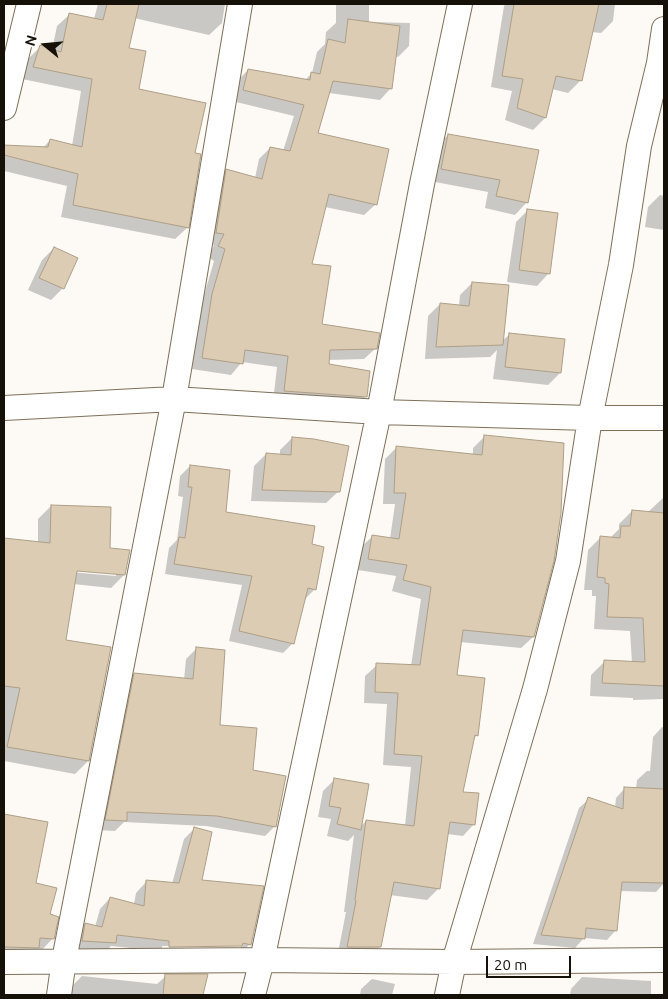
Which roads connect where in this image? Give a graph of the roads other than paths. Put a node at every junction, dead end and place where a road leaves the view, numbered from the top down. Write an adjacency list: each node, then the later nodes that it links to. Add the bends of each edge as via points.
1 (28, 4): 5 (street)
2 (240, 4): 6 (street)
3 (460, 4): 8 (street)
4 (664, 29): 9 (street)
5 (4, 108)
6 (174, 399): 7 (street); 8 (street); 11 (street)
7 (4, 408)
8 (379, 412): 9 (street); 12 (street)
9 (590, 418): 10 (street); 15 (street, via 568,561 535,689)
10 (664, 418)
11 (64, 960): 12 (street); 14 (street); 16 (street)
12 (262, 960): 15 (street); 17 (street)
13 (664, 960): 15 (street)
14 (4, 962)
15 (454, 962): 18 (street)
16 (59, 995)
17 (253, 995)
18 (447, 995)

